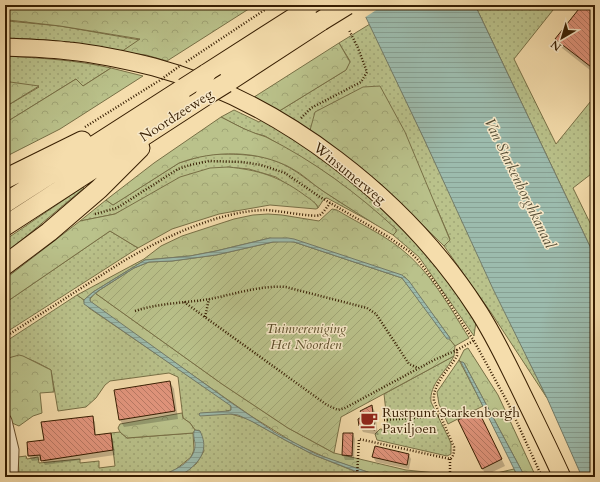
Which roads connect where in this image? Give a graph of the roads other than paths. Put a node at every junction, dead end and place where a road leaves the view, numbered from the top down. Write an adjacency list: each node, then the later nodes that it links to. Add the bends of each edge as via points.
1 (347, 5): 2 (highway, Noordzeeweg, bridge)
2 (316, 11): 4 (highway, Noordzeeweg, bridge, via 226,83 205,96); 4 (highway, Noordzeeweg, bridge, via 184,88)
3 (5, 47): 11 (main road, Winsumerweg, via 68,50 115,58 208,86 248,104 290,128 358,176 401,215 443,261 477,308 491,331)
4 (167, 110): 5 (highway); 6 (highway, Noordzeeweg); 7 (highway, Noordzeeweg); 8 (highway, via 99,189 49,232)
5 (5, 179)
6 (5, 203)
7 (5, 226)
8 (5, 265)
9 (5, 421): 10 (street, via 12,450)
10 (11, 477)
11 (562, 477)

